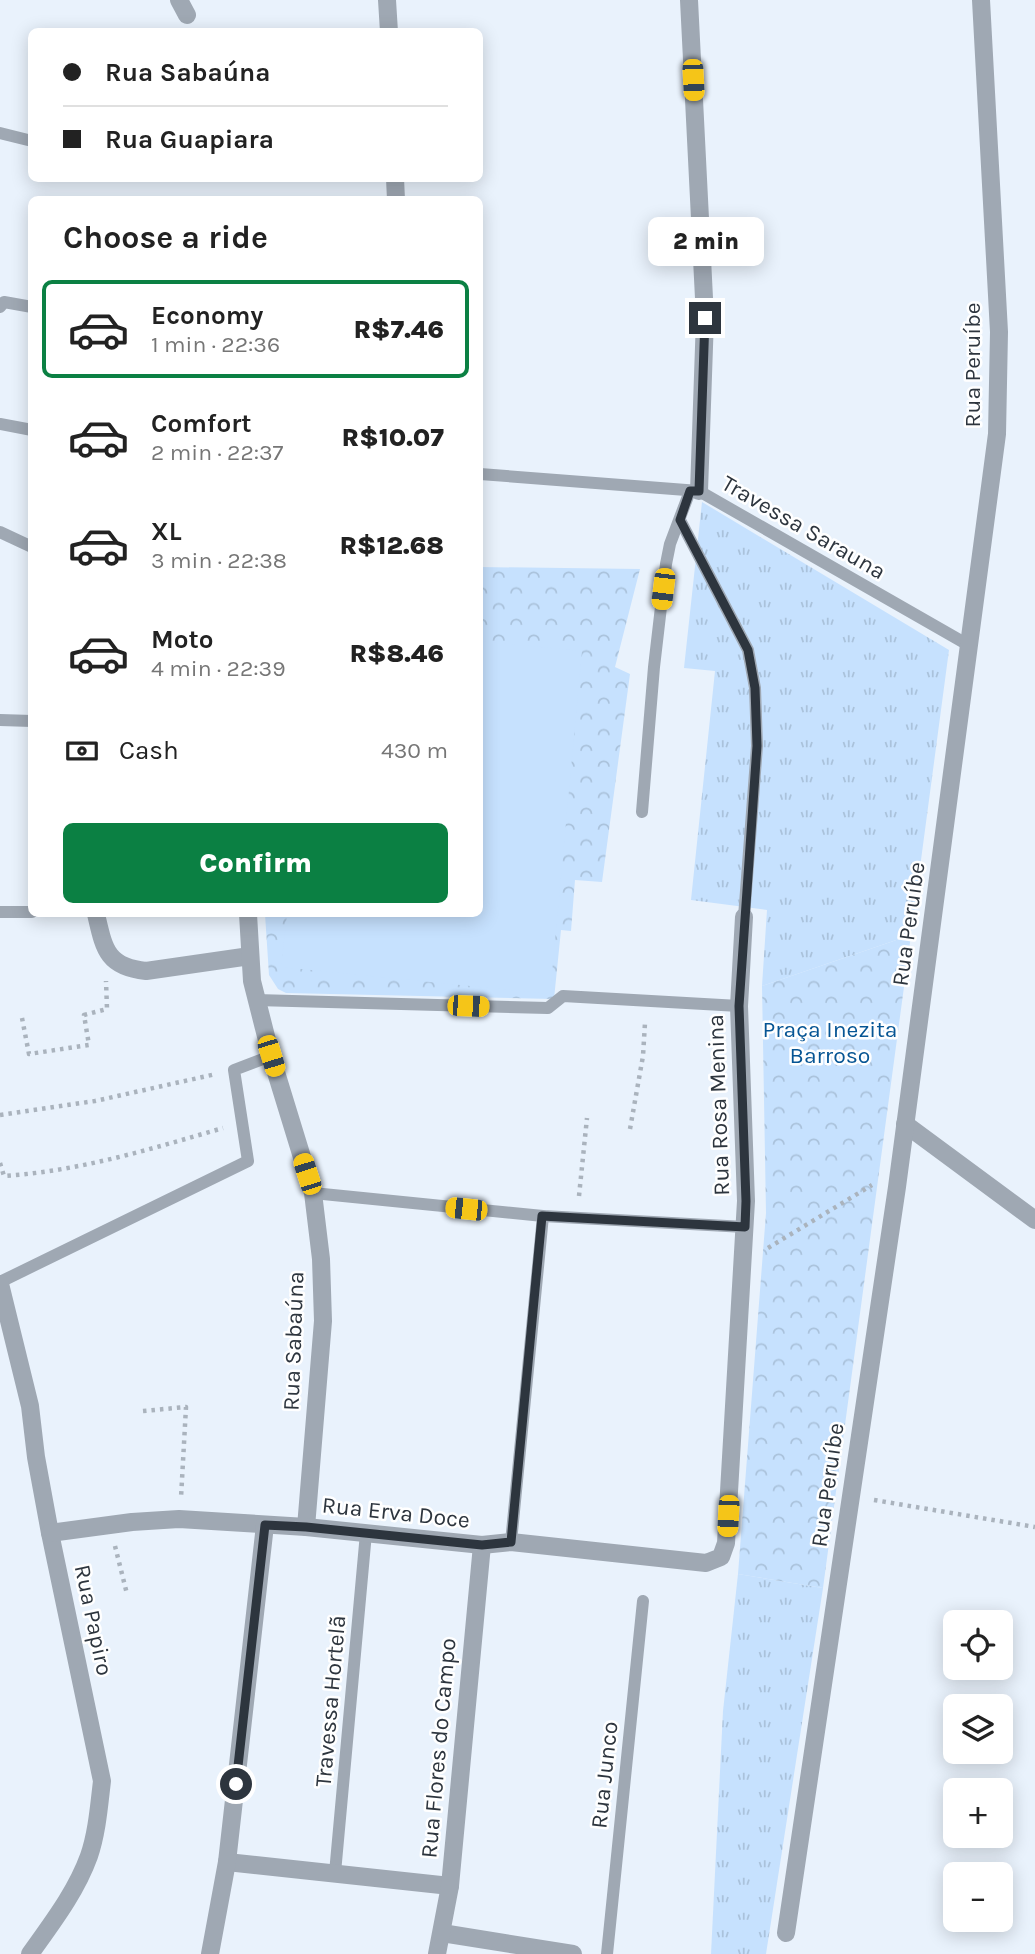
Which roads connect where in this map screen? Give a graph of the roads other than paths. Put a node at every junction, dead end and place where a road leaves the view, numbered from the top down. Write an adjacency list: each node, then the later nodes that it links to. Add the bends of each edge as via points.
1 (387, 0): 4 (street)
2 (689, 0): 12 (street, via 705,318)
3 (981, 0): 16 (street, Rua Peruíbe, via 999,381 997,434)
4 (389, 28)
5 (0, 133): 6 (lane)
6 (28, 140)
7 (28, 306): 8 (lane, via 4,302)
8 (0, 307)
9 (0, 424): 10 (lane)
10 (28, 429)
11 (483, 474): 12 (lane, Travessa Sarauna)
12 (695, 491): 13 (lane); 16 (lane, Travessa Sarauna)
13 (680, 520): 19 (lane, via 666,564); 24 (lane, via 748,650 755,688 757,746)
14 (0, 532): 15 (lane)
15 (28, 545)
16 (970, 646): 29 (street, Rua Peruíbe)
17 (0, 720): 18 (lane)
18 (28, 721)
19 (642, 812)
20 (0, 912): 21 (lane)
21 (28, 912)
22 (97, 917): 25 (street, via 109,957 132,970)
23 (248, 917): 25 (street, Rua Sabaúna)
24 (744, 917): 27 (street, Rua Rosa Menina)
25 (250, 956): 26 (street, Rua Sabaúna)
26 (256, 1000): 27 (lane, via 548,1008 563,996); 28 (street, Rua Sabaúna)
27 (739, 1006): 33 (street, Rua Rosa Menina)
28 (271, 1056): 30 (street, Rua Sabaúna); 34 (lane, via 234,1070 248,1161)
29 (905, 1124): 32 (street); 47 (street, Rua Peruíbe)
30 (313, 1193): 31 (lane); 36 (street, Rua Sabaúna, via 323,1321)
31 (542, 1216): 33 (lane); 39 (lane)
32 (1035, 1220)
33 (745, 1227): 40 (street, Rua Rosa Menina)
34 (0, 1283): 37 (street, Rua Papiro, via 30,1406)
35 (265, 1525): 36 (street, Rua Erva Doce); 37 (street, Rua Erva Doce, via 179,1520); 43 (street)
36 (306, 1527): 38 (street, Rua Erva Doce)
37 (50, 1533): 49 (street, Rua Papiro, via 102,1781 89,1855 69,1898)
38 (366, 1533): 41 (street, Rua Erva Doce); 44 (lane, Travessa Hortelã)
39 (511, 1542): 40 (street, Rua Erva Doce, via 706,1563 721,1557); 41 (street, Rua Erva Doce)
40 (726, 1543)
41 (482, 1545): 45 (street, Rua Flores do Campo)
42 (643, 1601): 53 (lane, Rua Junco)
43 (227, 1862): 44 (street); 50 (street)
44 (335, 1873): 45 (street)
45 (450, 1886): 46 (street, Rua Flores do Campo)
46 (442, 1933): 48 (street); 51 (street, Rua Flores do Campo)
47 (786, 1933)
48 (513, 1950): 52 (street)
49 (30, 1954)
50 (210, 1954)
51 (437, 1954)
52 (573, 1954)
53 (607, 1954)

